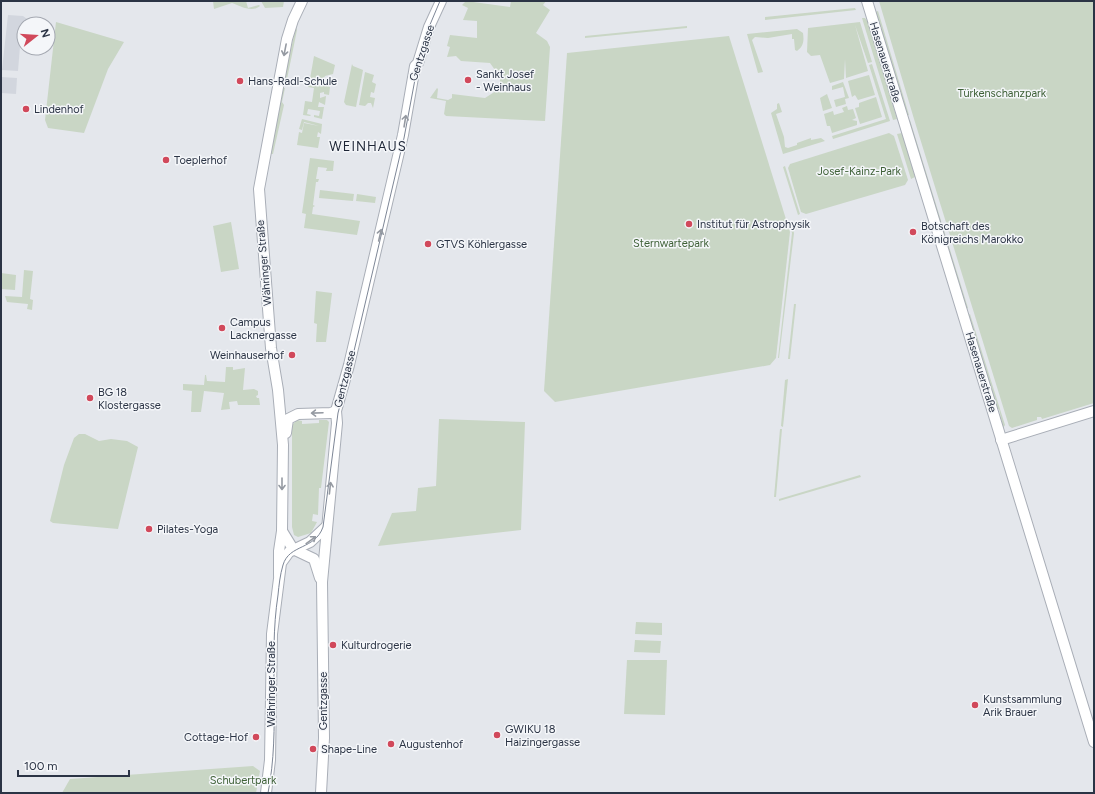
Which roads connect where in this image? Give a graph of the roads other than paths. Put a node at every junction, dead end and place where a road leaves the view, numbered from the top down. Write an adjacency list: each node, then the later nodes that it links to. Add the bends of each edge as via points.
1 (302, 1): 7 (main road, Währinger Straße, one-way to 7, via 287,39 259,189 271,348)
2 (441, 1): 4 (main road, Gentzgasse, one-way to 2, via 403,135 415,66 418,64 429,28)
3 (867, 1): 6 (main road, Hasenauerstraße)
4 (336, 411): 7 (main road, one-way to 7, via 290,416); 8 (main road, Gentzgasse, one-way to 4, via 337,423)
5 (1094, 411): 6 (main road)
6 (1001, 440): 13 (main road, Hasenauerstraße)
7 (283, 445): 9 (main road, Währinger Straße, one-way to 9)
8 (326, 527): 10 (main road, one-way to 8, via 310,542); 12 (main road, Gentzgasse)
9 (282, 531): 10 (main road); 11 (main road, Währinger Straße, via 279,545)
10 (293, 549): 11 (main road, Währinger Straße, via 283,559); 12 (main road, via 314,559)
11 (279, 575): 14 (main road, Währinger Straße, via 272,634 271,753)
12 (322, 582): 15 (main road, Gentzgasse, via 324,731)
13 (1094, 742)
14 (266, 793)
15 (321, 793)

